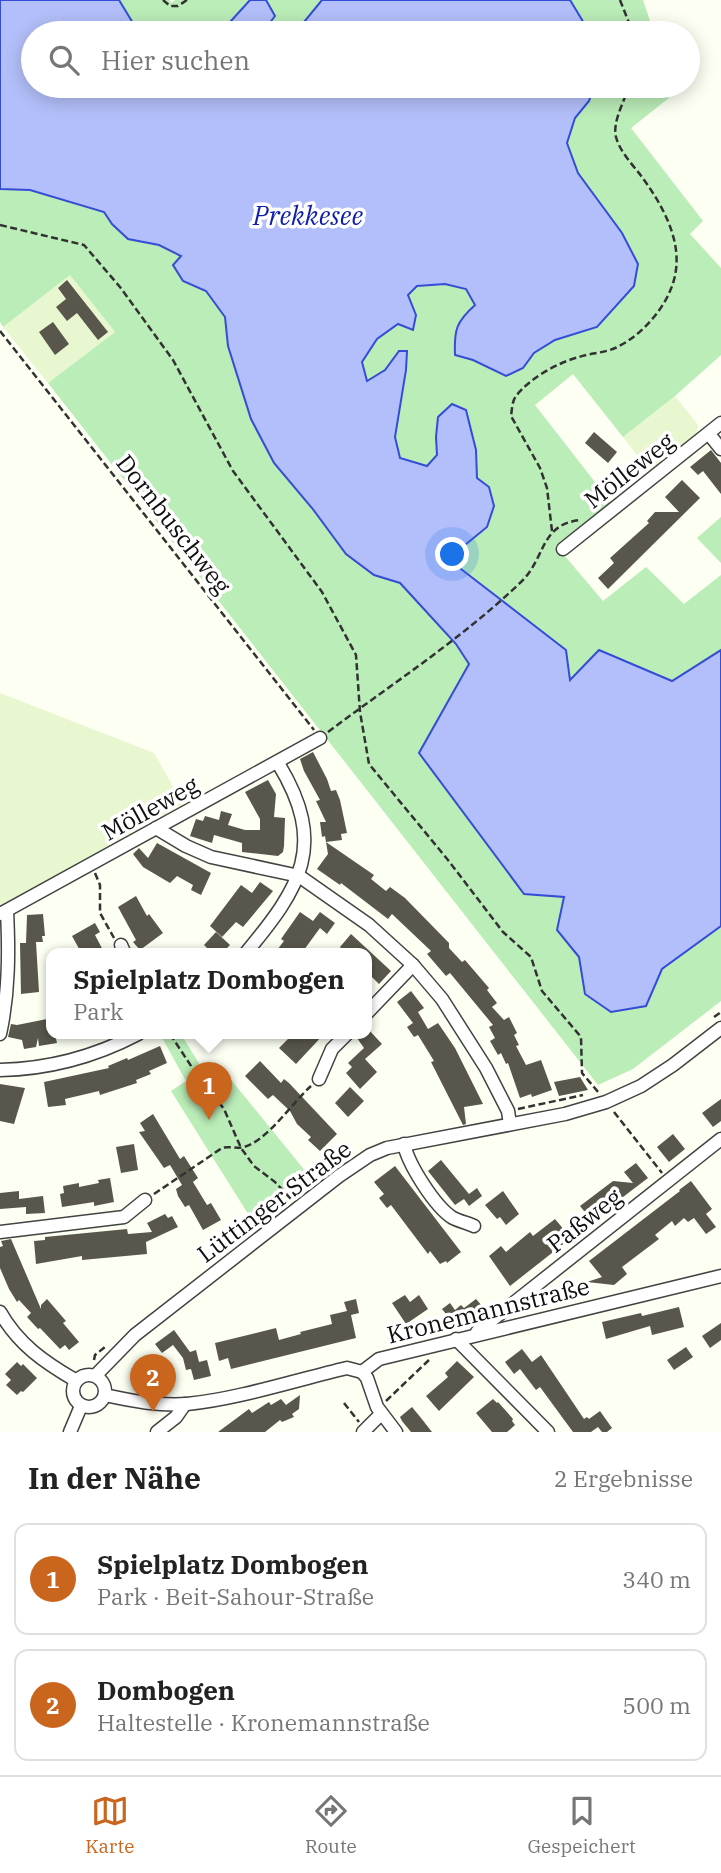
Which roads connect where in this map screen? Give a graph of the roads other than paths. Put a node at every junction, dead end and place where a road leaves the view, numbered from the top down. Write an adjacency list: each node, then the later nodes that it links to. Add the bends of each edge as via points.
1 (721, 423): 2 (street, Mölleweg)
2 (709, 434): 3 (street); 4 (street, Mölleweg)
3 (721, 449)
4 (563, 549)
5 (320, 738): 6 (street, Mölleweg)
6 (278, 763): 7 (street, Mölleweg); 8 (street, via 302,819)
7 (156, 828): 8 (street, via 211,857); 9 (street, Mölleweg)
8 (299, 876): 10 (street); 11 (street, via 369,925)
9 (3, 913): 14 (street, via 9,959)
10 (250, 948)
11 (413, 965): 12 (street); 19 (street, via 462,1028)
12 (372, 1008)
13 (716, 1024): 19 (street, Lüttinger Straße, via 673,1065 640,1086 565,1114)
14 (0, 1034)
15 (126, 1039): 17 (street, via 77,1060)
16 (342, 1039): 18 (street, via 332,1049)
17 (0, 1070)
18 (319, 1079)
19 (509, 1117): 21 (street, Lüttinger Straße)
20 (721, 1139): 27 (street, Paßweg)
21 (404, 1143): 23 (street, via 414,1172 436,1200 451,1217); 30 (street, Lüttinger Straße, via 370,1155 339,1176 135,1335)
22 (145, 1200): 24 (street, via 124,1217)
23 (474, 1226)
24 (0, 1232)
25 (721, 1276): 27 (street, Kronemannstraße)
26 (0, 1312): 31 (street, via 23,1345)
27 (474, 1334): 28 (street, Kronemannstraße)
28 (456, 1339): 29 (street, Kronemannstraße, via 379,1359); 40 (street)
29 (362, 1372): 33 (street, Kronemannstraße, via 347,1368); 35 (street)
30 (96, 1375): 31 (street); 32 (street, via 104,1383)
31 (75, 1380): 34 (street, via 72,1391)
32 (105, 1395): 33 (street, Kronemannstraße, via 154,1404); 34 (street, via 100,1403)
33 (186, 1404): 38 (street)
34 (82, 1406): 37 (street)
35 (379, 1410): 36 (street); 39 (street)
36 (364, 1431)
37 (71, 1432)
38 (157, 1432)
39 (396, 1432)
40 (548, 1432)

